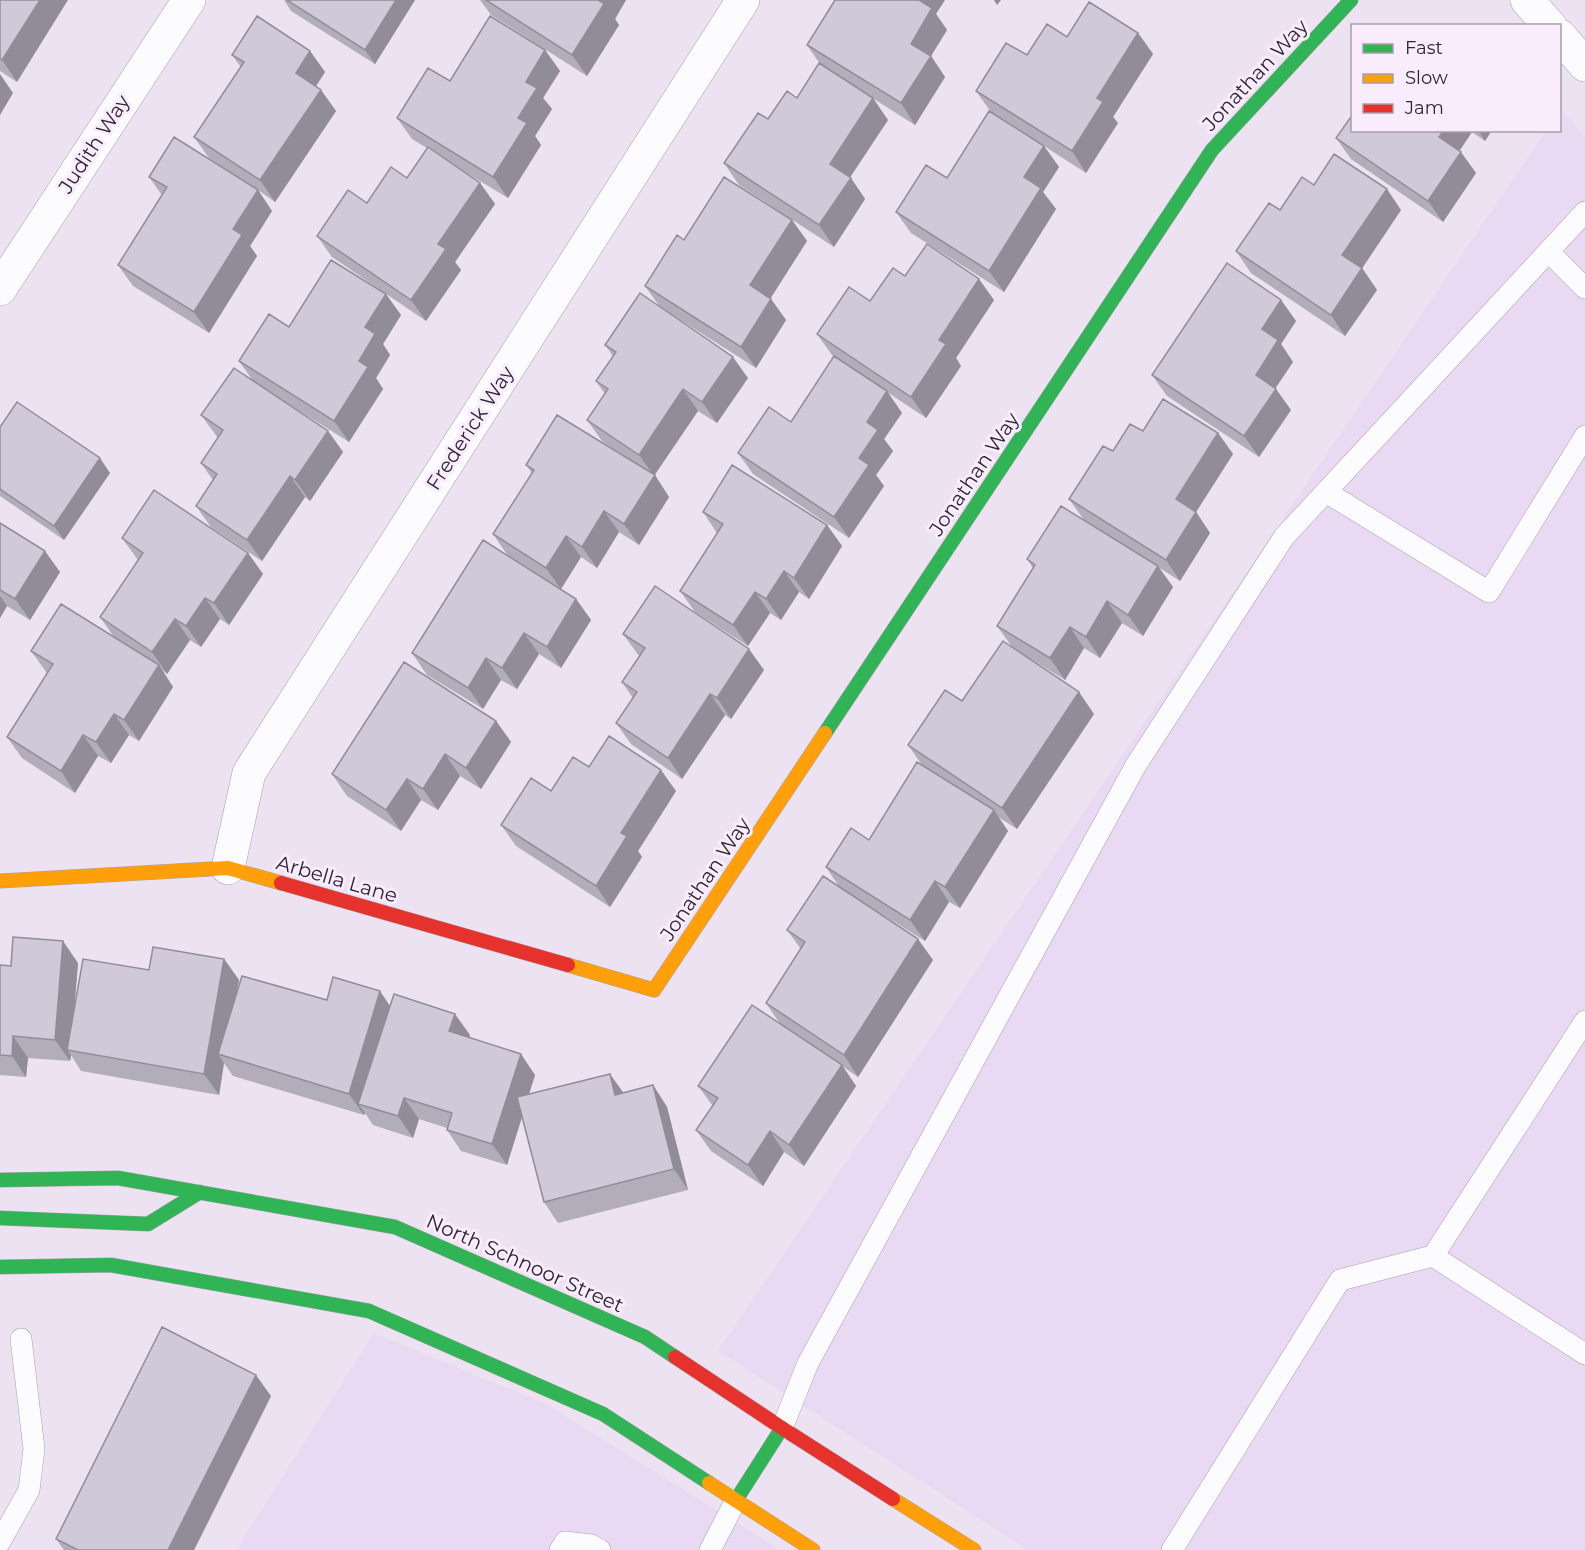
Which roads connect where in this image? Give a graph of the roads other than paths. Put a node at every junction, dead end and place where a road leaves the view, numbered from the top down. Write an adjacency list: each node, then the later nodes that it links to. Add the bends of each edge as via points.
1 (189, 0): 11 (street, Judith Way)
2 (742, 0): 14 (street, Frederick Way, via 249,773)
3 (1351, 0): 16 (street, Jonathan Way, via 1212,150)
4 (1527, 0): 5 (street)
5 (1548, 24)
6 (1561, 37): 7 (street)
7 (1585, 65)
8 (1585, 212): 9 (lane)
9 (1549, 252): 10 (lane); 13 (lane)
10 (1585, 288)
11 (0, 289)
12 (1585, 436): 13 (lane, via 1489,592)
13 (1326, 492): 25 (lane, via 1284,537 1136,765 808,1363)
14 (228, 868): 15 (street, Arbella Lane); 16 (street, Arbella Lane)
15 (0, 881)
16 (654, 990)
17 (1585, 1021): 21 (lane)
18 (0, 1180): 19 (street, North Schnoor Street, via 118,1178)
19 (200, 1192): 20 (street, via 148,1224); 25 (street, North Schnoor Street, via 395,1227 645,1337)
20 (0, 1218)
21 (1433, 1256): 24 (lane); 33 (lane, via 1340,1280)
22 (0, 1267): 26 (street, via 111,1265 369,1311 603,1414)
23 (21, 1339): 27 (lane, via 34,1449 29,1490)
24 (1585, 1354)
25 (782, 1428): 26 (street); 32 (street, North Schnoor Street)
26 (736, 1500): 30 (lane); 31 (street)
27 (0, 1542)
28 (560, 1550): 29 (lane, via 566,1542)
29 (600, 1550)
30 (710, 1550)
31 (813, 1550)
32 (974, 1550)
33 (1172, 1550)

